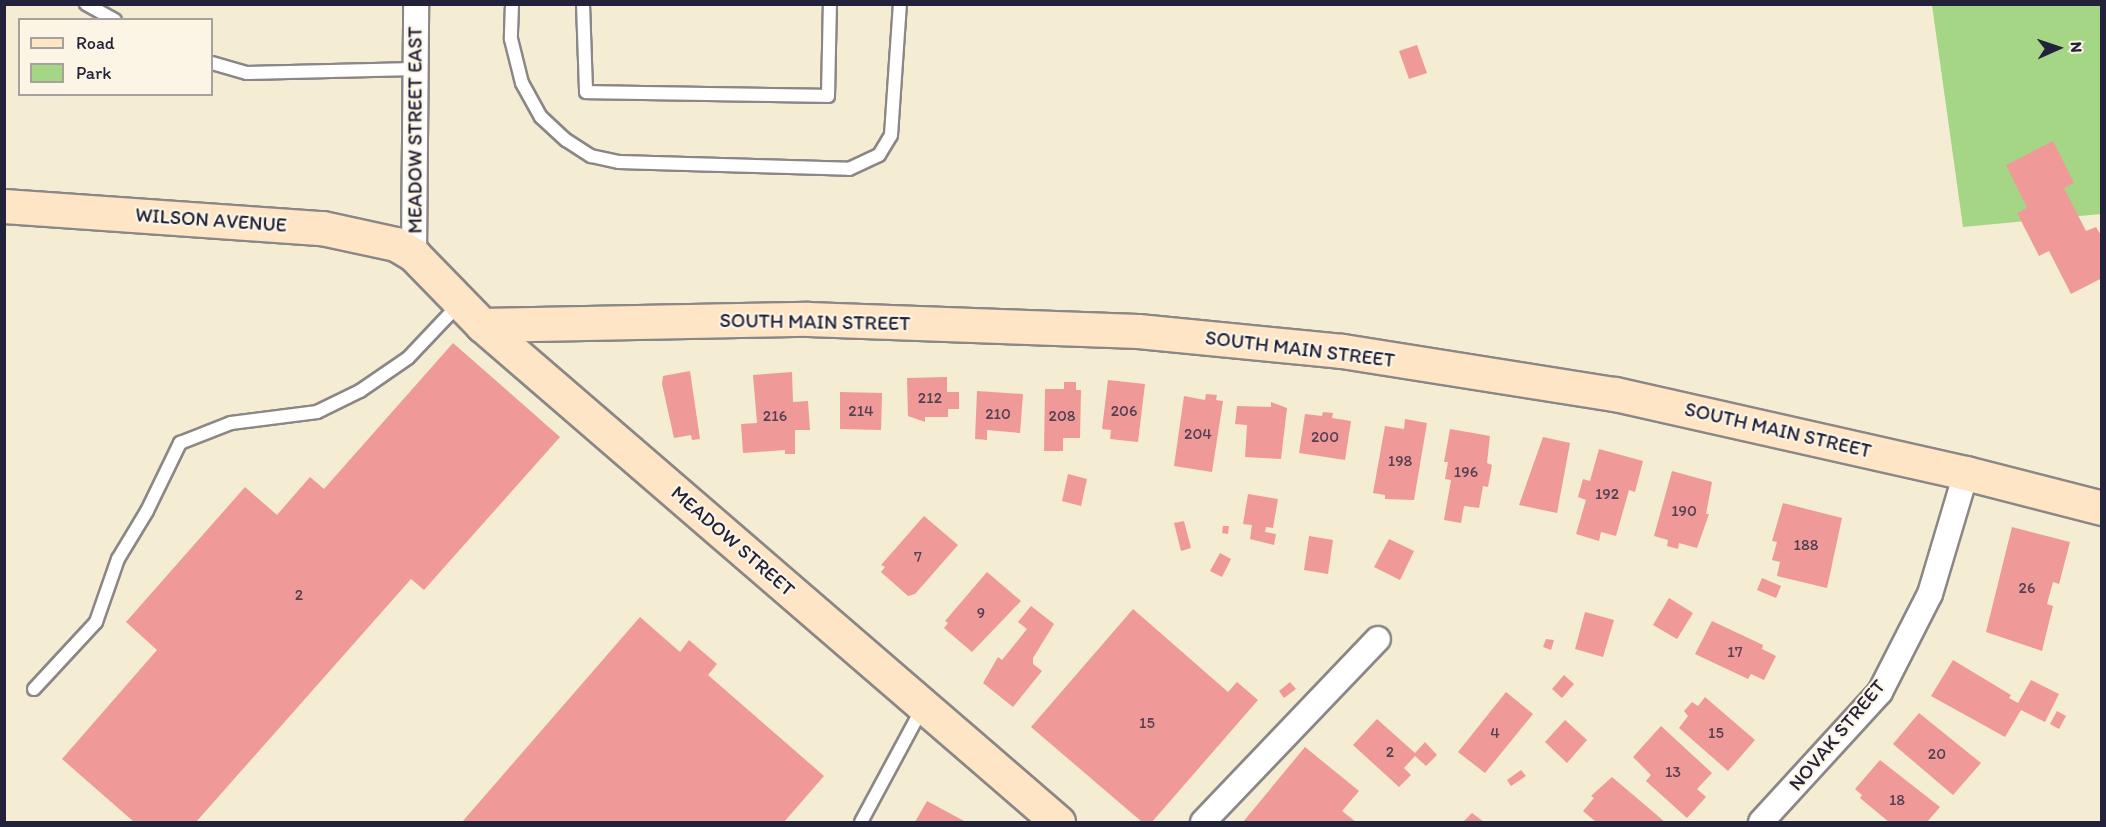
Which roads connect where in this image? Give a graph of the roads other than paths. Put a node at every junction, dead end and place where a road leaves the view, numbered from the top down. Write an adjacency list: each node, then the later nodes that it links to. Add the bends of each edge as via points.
1 (86, 4): 7 (lane)
2 (416, 4): 9 (street, MEADOW STREET EAST)
3 (512, 4): 6 (lane, via 512,39 522,83 541,117 591,156 619,162 849,169 879,155 891,135)
4 (583, 4): 5 (lane, via 586,93 828,96)
5 (830, 4)
6 (900, 4)
7 (111, 18)
8 (213, 63): 9 (lane, via 247,73)
9 (415, 69): 11 (street, MEADOW STREET EAST)
10 (4, 206): 11 (main road, WILSON AVENUE, via 322,228 396,244)
11 (414, 255): 12 (main road, MEADOW STREET)
12 (471, 314): 13 (main road, SOUTH MAIN STREET, via 808,319 1138,331 1342,351 1615,394); 16 (lane, via 360,391 317,411 231,423 180,443 118,559 96,622); 17 (main road, MEADOW STREET)
13 (1966, 473): 14 (main road, SOUTH MAIN STREET); 21 (street, NOVAK STREET, via 1930,594 1880,692)
14 (2102, 508)
15 (1378, 639): 20 (street)
16 (34, 689)
17 (924, 706): 18 (main road, MEADOW STREET); 19 (lane)
18 (1050, 820)
19 (861, 822)
20 (1203, 822)
21 (1761, 822)

